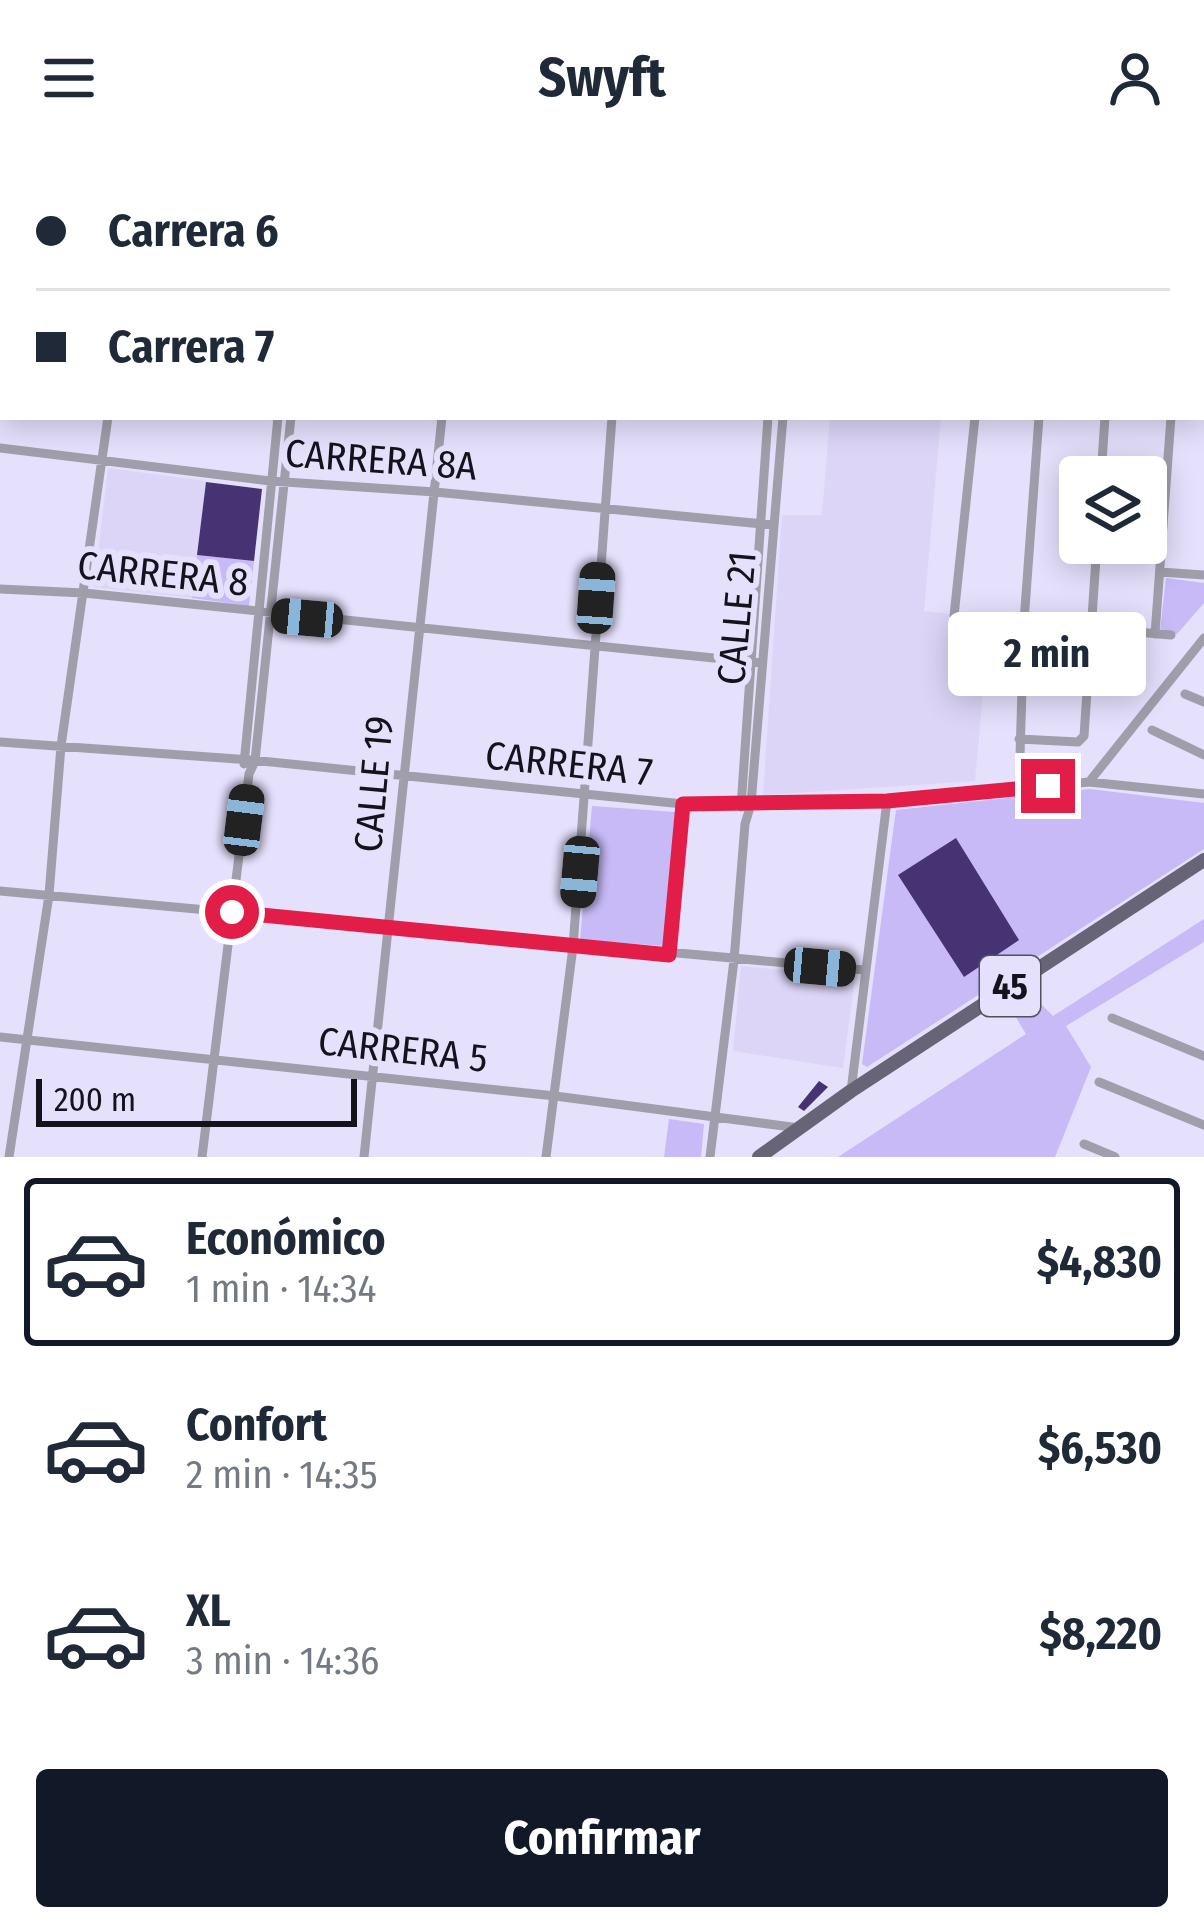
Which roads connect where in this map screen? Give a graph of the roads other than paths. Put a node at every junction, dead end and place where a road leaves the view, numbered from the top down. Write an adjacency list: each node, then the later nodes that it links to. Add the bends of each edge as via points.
1 (108, 420): 14 (street)
2 (278, 420): 15 (street)
3 (290, 420): 16 (street)
4 (442, 420): 17 (street, CALLE 19)
5 (612, 420): 18 (street)
6 (768, 420): 19 (street, CALLE 21)
7 (783, 420): 20 (street, CALLE 21)
8 (975, 420): 30 (street, via 954,616)
9 (1039, 420): 30 (street)
10 (1106, 420): 13 (street)
11 (1171, 420): 24 (street)
12 (0, 448): 14 (street, CARRERA 8A)
13 (1103, 456)
14 (103, 460): 15 (street, CARRERA 8A); 27 (street)
15 (270, 481): 16 (street, CARRERA 8A); 21 (street)
16 (284, 482): 17 (street, CARRERA 8A); 22 (street)
17 (435, 492): 18 (street, CARRERA 8A); 32 (street, CALLE 19)
18 (603, 507): 19 (street, CARRERA 8A); 36 (street)
19 (759, 524): 20 (street, CARRERA 8A); 37 (street, CALLE 21)
20 (773, 525): 38 (street, CALLE 21)
21 (263, 549): 22 (street); 28 (street)
22 (276, 550): 29 (street)
23 (1094, 564): 31 (street)
24 (1160, 572): 25 (street); 33 (street)
25 (1204, 575)
26 (0, 589): 27 (street, CARRERA 8)
27 (84, 593): 28 (street, CARRERA 8); 48 (street)
28 (257, 613): 29 (street, CARRERA 8); 40 (street)
29 (270, 615): 32 (street, CARRERA 8); 42 (street)
30 (1024, 622): 31 (street); 46 (street)
31 (1090, 627): 33 (street); 39 (street)
32 (418, 628): 36 (street, CARRERA 8); 54 (street, CALLE 19)
33 (1155, 634): 34 (street)
34 (1171, 635)
35 (1203, 641): 55 (street)
36 (593, 644): 37 (street, CARRERA 8); 57 (street)
37 (749, 661): 38 (street, CARRERA 8); 60 (street, CALLE 21)
38 (762, 663): 60 (street, CALLE 21)
39 (1088, 687): 41 (street); 46 (street, via 1078,742)
40 (249, 689): 42 (street); 51 (street)
41 (1122, 689)
42 (262, 690): 52 (street)
43 (1185, 694): 44 (street)
44 (1204, 702)
45 (1152, 730): 49 (street)
46 (1019, 739): 50 (street)
47 (0, 742): 48 (street, CARRERA 7)
48 (61, 746): 51 (street, CARRERA 7); 63 (street)
49 (1204, 754)
50 (1020, 756)
51 (242, 759): 52 (street, CARRERA 7); 53 (street)
52 (256, 760): 53 (street); 54 (street, CARRERA 7)
53 (249, 774): 64 (street)
54 (403, 776): 57 (street, CARRERA 7); 65 (street, CALLE 19)
55 (1089, 782): 56 (street, CARRERA 7); 58 (street, CARRERA 7)
56 (1204, 794)
57 (586, 797): 59 (street, CARRERA 7); 66 (street)
58 (887, 801): 60 (street, CARRERA 7); 69 (street)
59 (683, 804): 60 (street, CARRERA 7); 67 (street)
60 (746, 804): 68 (street, CALLE 21)
61 (1204, 860): 77 (main road, 45)
62 (0, 891): 63 (street)
63 (50, 895): 64 (street); 72 (street)
64 (232, 912): 65 (street); 74 (street)
65 (389, 930): 66 (street); 75 (street, CALLE 19)
66 (573, 947): 67 (street); 78 (street)
67 (669, 955): 68 (street)
68 (734, 960): 69 (street); 79 (street, CALLE 21)
69 (864, 970): 77 (street)
70 (1112, 1018): 73 (street)
71 (0, 1037): 72 (street, CARRERA 5)
72 (27, 1040): 74 (street, CARRERA 5); 83 (street)
73 (1204, 1056)
74 (212, 1058): 75 (street, CARRERA 5); 84 (street)
75 (372, 1076): 78 (street, CARRERA 5); 85 (street, CALLE 19)
76 (1099, 1082): 80 (street)
77 (851, 1091): 81 (main road, 45)
78 (554, 1096): 79 (street, CARRERA 5); 86 (street)
79 (716, 1116): 81 (street, CARRERA 5); 87 (street, CALLE 21)
80 (1204, 1126)
81 (800, 1128): 88 (main road, 45)
82 (1084, 1144): 89 (street)
83 (9, 1157)
84 (202, 1157)
85 (364, 1157)
86 (546, 1157)
87 (710, 1157)
88 (759, 1157)
89 (1115, 1157)

